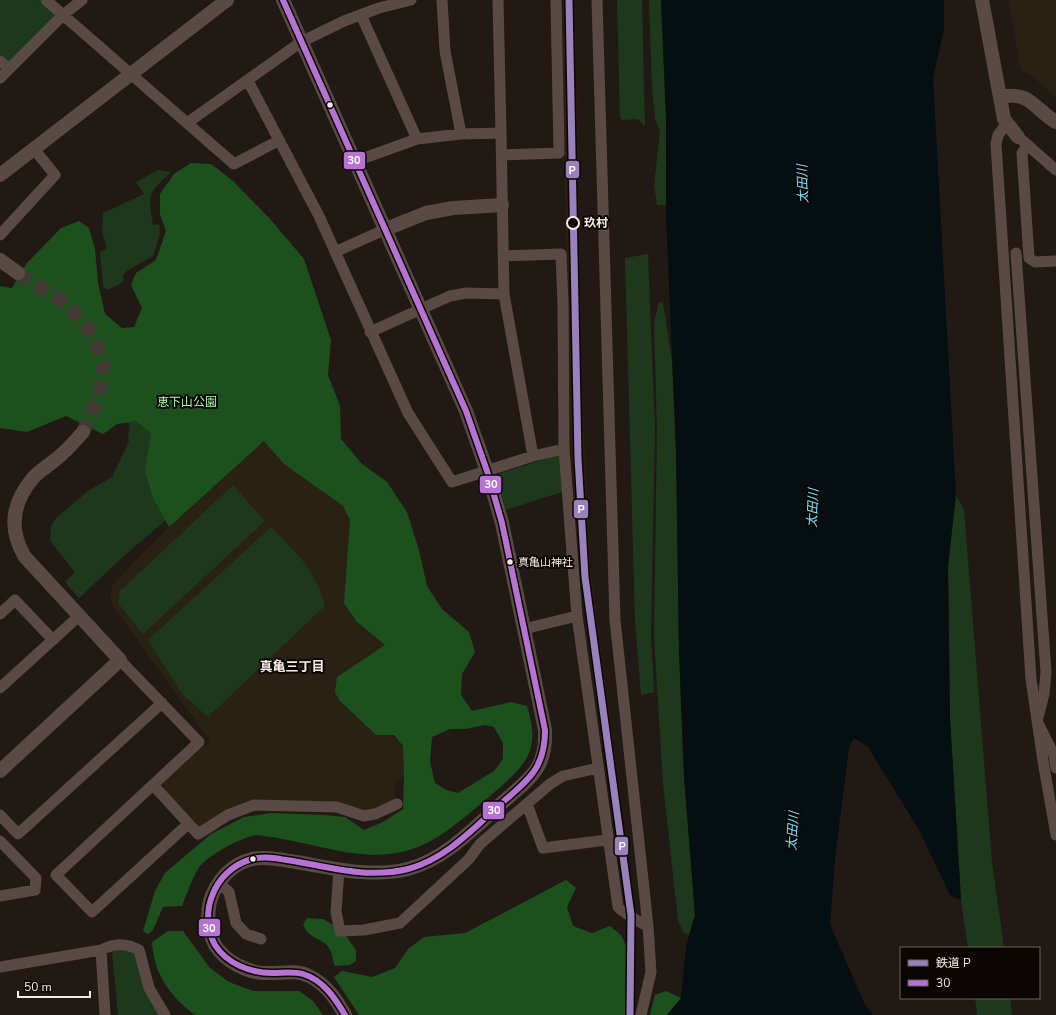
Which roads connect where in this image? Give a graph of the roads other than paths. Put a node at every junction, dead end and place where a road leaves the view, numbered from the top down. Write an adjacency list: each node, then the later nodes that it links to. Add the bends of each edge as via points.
1 (46, 0): 11 (street)
2 (82, 0): 11 (street)
3 (227, 0): 16 (street)
4 (283, 0): 13 (street)
5 (411, 0): 12 (street)
6 (442, 0): 24 (street, via 445,51)
7 (498, 0): 23 (street)
8 (556, 0): 29 (street, via 559,153)
9 (597, 0): 73 (street, via 615,620)
10 (982, 0): 19 (street)
11 (63, 15): 15 (street); 16 (street)
12 (361, 15): 13 (street); 25 (street)
13 (301, 42): 18 (street); 30 (street)
14 (0, 61): 15 (street)
15 (9, 69): 17 (street)
16 (131, 74): 21 (street); 28 (street)
17 (0, 78)
18 (248, 82): 21 (street); 26 (street)
19 (1000, 97): 20 (street, via 1015,94 1026,98); 22 (street)
20 (1056, 122)
21 (187, 123): 26 (street, via 234,164)
22 (1006, 124): 27 (street); 58 (street, via 998,135 996,144 1031,679)
23 (501, 133): 24 (street); 29 (street)
24 (461, 134): 25 (street)
25 (417, 139): 30 (street)
26 (278, 141): 36 (street, via 319,216)
27 (1023, 141): 31 (street); 40 (street, via 1030,258 1035,262)
28 (34, 149): 32 (street); 35 (street, via 55,175)
29 (502, 155): 33 (street)
30 (356, 161): 34 (street)
31 (1056, 170)
32 (0, 175)
33 (502, 205): 34 (street, via 453,208 426,213); 38 (street)
34 (386, 229): 36 (street); 43 (street)
35 (0, 235)
36 (335, 252): 44 (street)
37 (1016, 253): 55 (street)
38 (504, 256): 42 (street); 46 (street, via 561,254)
39 (0, 260): 41 (street)
40 (1056, 261)
41 (18, 273)
42 (504, 294): 43 (street, via 466,293 450,296); 47 (street)
43 (421, 309): 44 (street); 48 (street, via 466,411)
44 (370, 332): 48 (street, via 408,413 452,482)
45 (83, 432): 50 (street, via 34,478 18,501 14,526 18,545 25,557)
46 (564, 449): 47 (street); 51 (street)
47 (533, 456): 48 (street)
48 (487, 471): 52 (street, via 502,523)
49 (0, 614): 53 (street, via 15,600)
50 (79, 616): 53 (street); 54 (street)
51 (577, 616): 52 (street); 59 (street)
52 (524, 629): 70 (street, via 545,730 546,747 540,765 528,781 450,848 427,862 409,869 384,873)
53 (53, 640): 56 (street)
54 (120, 660): 57 (street); 61 (street)
55 (1051, 671): 58 (street)
56 (0, 688)
57 (162, 703): 62 (street, via 200,742); 65 (street, via 18,834)
58 (1037, 721): 60 (street, via 1054,755); 67 (street)
59 (598, 768): 64 (street, via 563,776); 68 (street)
60 (1056, 768)
61 (0, 771)
62 (154, 786): 66 (street); 66 (street, via 56,875 92,912)
63 (397, 804): 66 (street, via 364,816 337,807 254,805 228,815 198,834)
64 (527, 804): 68 (street, via 543,848); 70 (street, via 480,844 469,859 400,923 364,930 340,931 336,912)
65 (0, 815)
66 (188, 824)
67 (1056, 835)
68 (607, 840): 73 (street, via 618,907 644,926)
69 (0, 841): 72 (street, via 36,878 35,890)
70 (339, 869): 71 (street, via 261,858 238,864)
71 (218, 882): 74 (street, via 229,892 236,923 246,934); 79 (street, via 211,896 209,928 215,945 227,959 246,970 264,974 293,972 308,975 329,991)
72 (0, 896)
73 (648, 926): 80 (street, via 651,972)
74 (261, 939)
75 (101, 950): 76 (street); 77 (street); 78 (street, via 107,946 128,944 139,950 149,988)
76 (0, 967)
77 (105, 1015)
78 (165, 1015)
79 (345, 1015)
80 (641, 1015)

